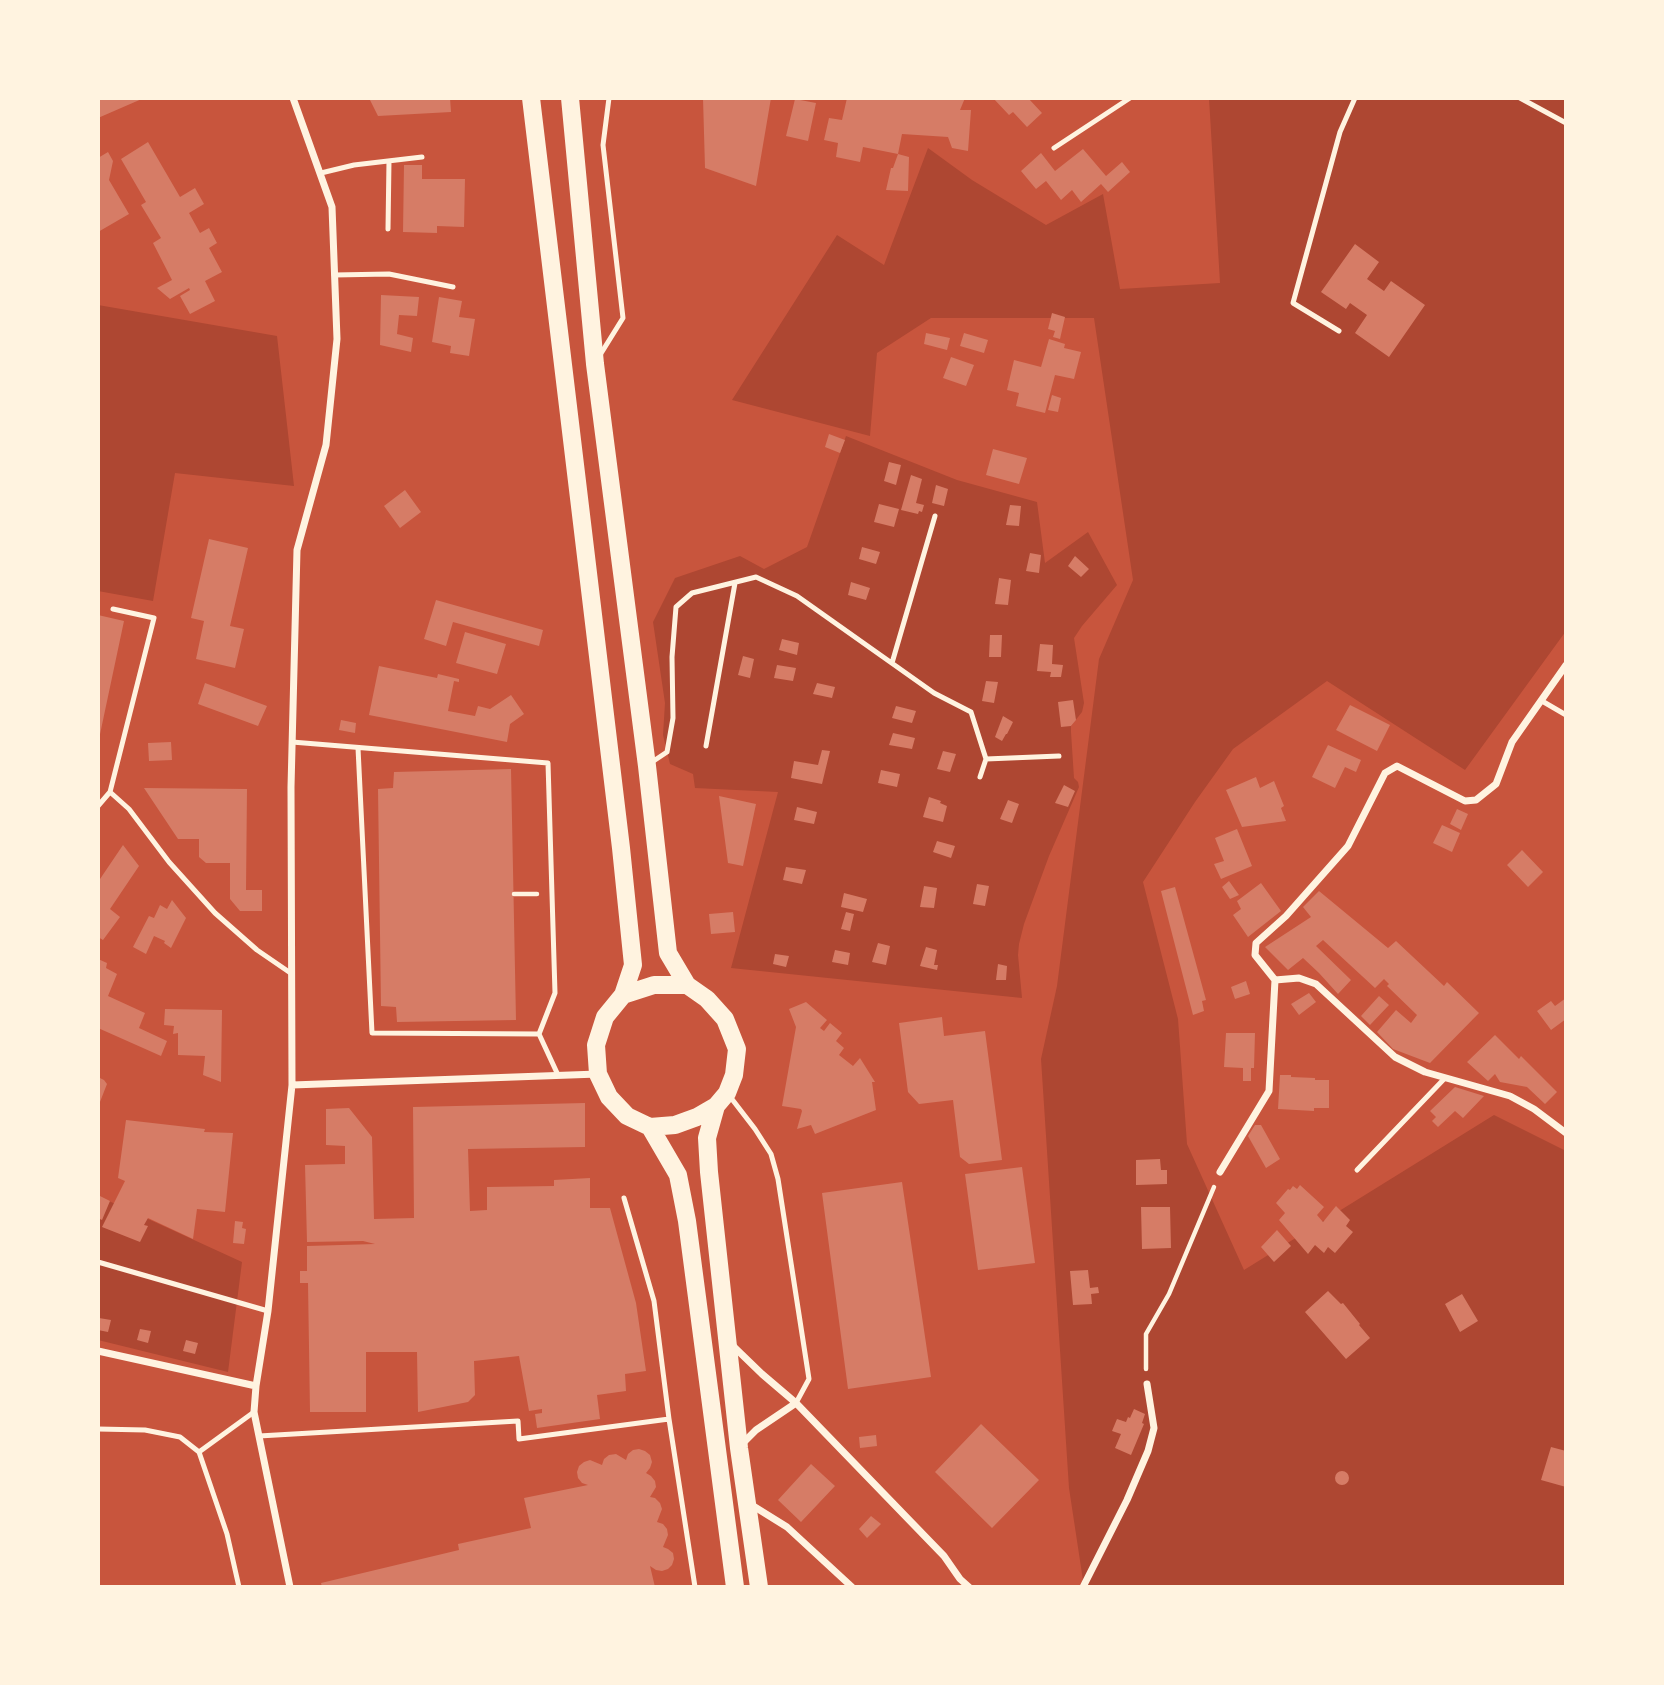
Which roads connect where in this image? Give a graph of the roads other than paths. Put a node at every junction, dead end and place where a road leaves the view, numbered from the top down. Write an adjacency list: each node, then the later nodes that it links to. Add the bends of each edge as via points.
1 (293, 98): 12 (street)
2 (531, 98): 37 (main road, via 621,848 633,965)
3 (570, 98): 17 (main road)
4 (610, 98): 17 (lane, via 603,145 623,318)
5 (1130, 98): 9 (lane)
6 (1355, 98): 16 (lane, via 1340,132 1293,303)
7 (1520, 98): 8 (lane)
8 (1566, 123)
9 (1054, 148)
10 (422, 157): 11 (lane)
11 (389, 162): 12 (lane); 13 (lane)
12 (321, 173): 14 (street, via 332,207)
13 (388, 229)
14 (334, 275): 15 (lane, via 389,274); 25 (street, via 337,339 326,445 297,550)
15 (453, 286)
16 (1339, 331)
17 (595, 363): 30 (main road)
18 (935, 516): 21 (lane)
19 (734, 583): 21 (lane, via 756,578 797,596); 26 (lane); 30 (lane, via 692,593 676,607 673,718 667,752)
20 (113, 609): 32 (lane, via 153,618)
21 (892, 663): 29 (lane, via 933,693 971,712)
22 (1566, 665): 23 (street)
23 (1542, 701): 24 (lane); 35 (street, via 1513,742 1496,784 1476,800 1465,802 1397,766 1385,773 1348,846 1256,943 1255,955)
24 (1566, 715)
25 (292, 742): 27 (lane); 34 (street)
26 (706, 746)
27 (359, 748): 38 (lane, via 372,1034); 38 (lane, via 548,763 555,993)
28 (1059, 757): 29 (lane)
29 (986, 759): 31 (lane)
30 (646, 766): 36 (main road, via 668,953)
31 (980, 777)
32 (110, 792): 33 (lane); 34 (lane, via 215,913)
33 (98, 806)
34 (292, 974): 42 (street)
35 (1275, 980): 41 (street, via 1299,978 1316,984 1395,1057); 47 (street, via 1269,1091)
36 (687, 985): 37 (main road, via 654,985); 43 (main road, via 725,1020 737,1049 734,1075)
37 (623, 995): 39 (main road, via 605,1017 596,1045)
38 (539, 1034): 40 (lane)
39 (598, 1074): 40 (street); 44 (main road, via 609,1097 627,1116)
40 (558, 1075): 42 (street)
41 (1446, 1077): 45 (street, via 1510,1096); 46 (lane)
42 (292, 1086): 50 (street)
43 (721, 1100): 44 (main road, via 697,1118); 51 (main road, via 707,1138); 55 (lane, via 755,1129 772,1154 778,1178 809,1379)
44 (650, 1127): 66 (main road, via 678,1175 685,1209)
45 (1566, 1133)
46 (1357, 1170)
47 (1220, 1172)
48 (624, 1198): 57 (lane, via 654,1301)
49 (98, 1262): 50 (lane)
50 (268, 1311): 54 (street)
51 (729, 1343): 55 (street); 60 (main road)
52 (98, 1351): 54 (street)
53 (1147, 1384): 70 (street, via 1154,1428 1148,1451)
54 (256, 1386): 56 (street)
55 (796, 1403): 60 (street); 69 (street)
56 (254, 1412): 59 (street); 61 (lane)
57 (669, 1419): 59 (lane, via 520,1439 519,1421); 65 (lane)
58 (98, 1429): 61 (lane, via 145,1430 180,1437)
59 (259, 1436): 64 (street)
60 (738, 1448): 62 (main road)
61 (199, 1452): 63 (lane, via 227,1534)
62 (746, 1502): 67 (main road); 68 (street, via 787,1527)
63 (239, 1587)
64 (290, 1587)
65 (695, 1587)
66 (735, 1587)
67 (759, 1587)
68 (852, 1587)
69 (969, 1587)
70 (1083, 1587)

